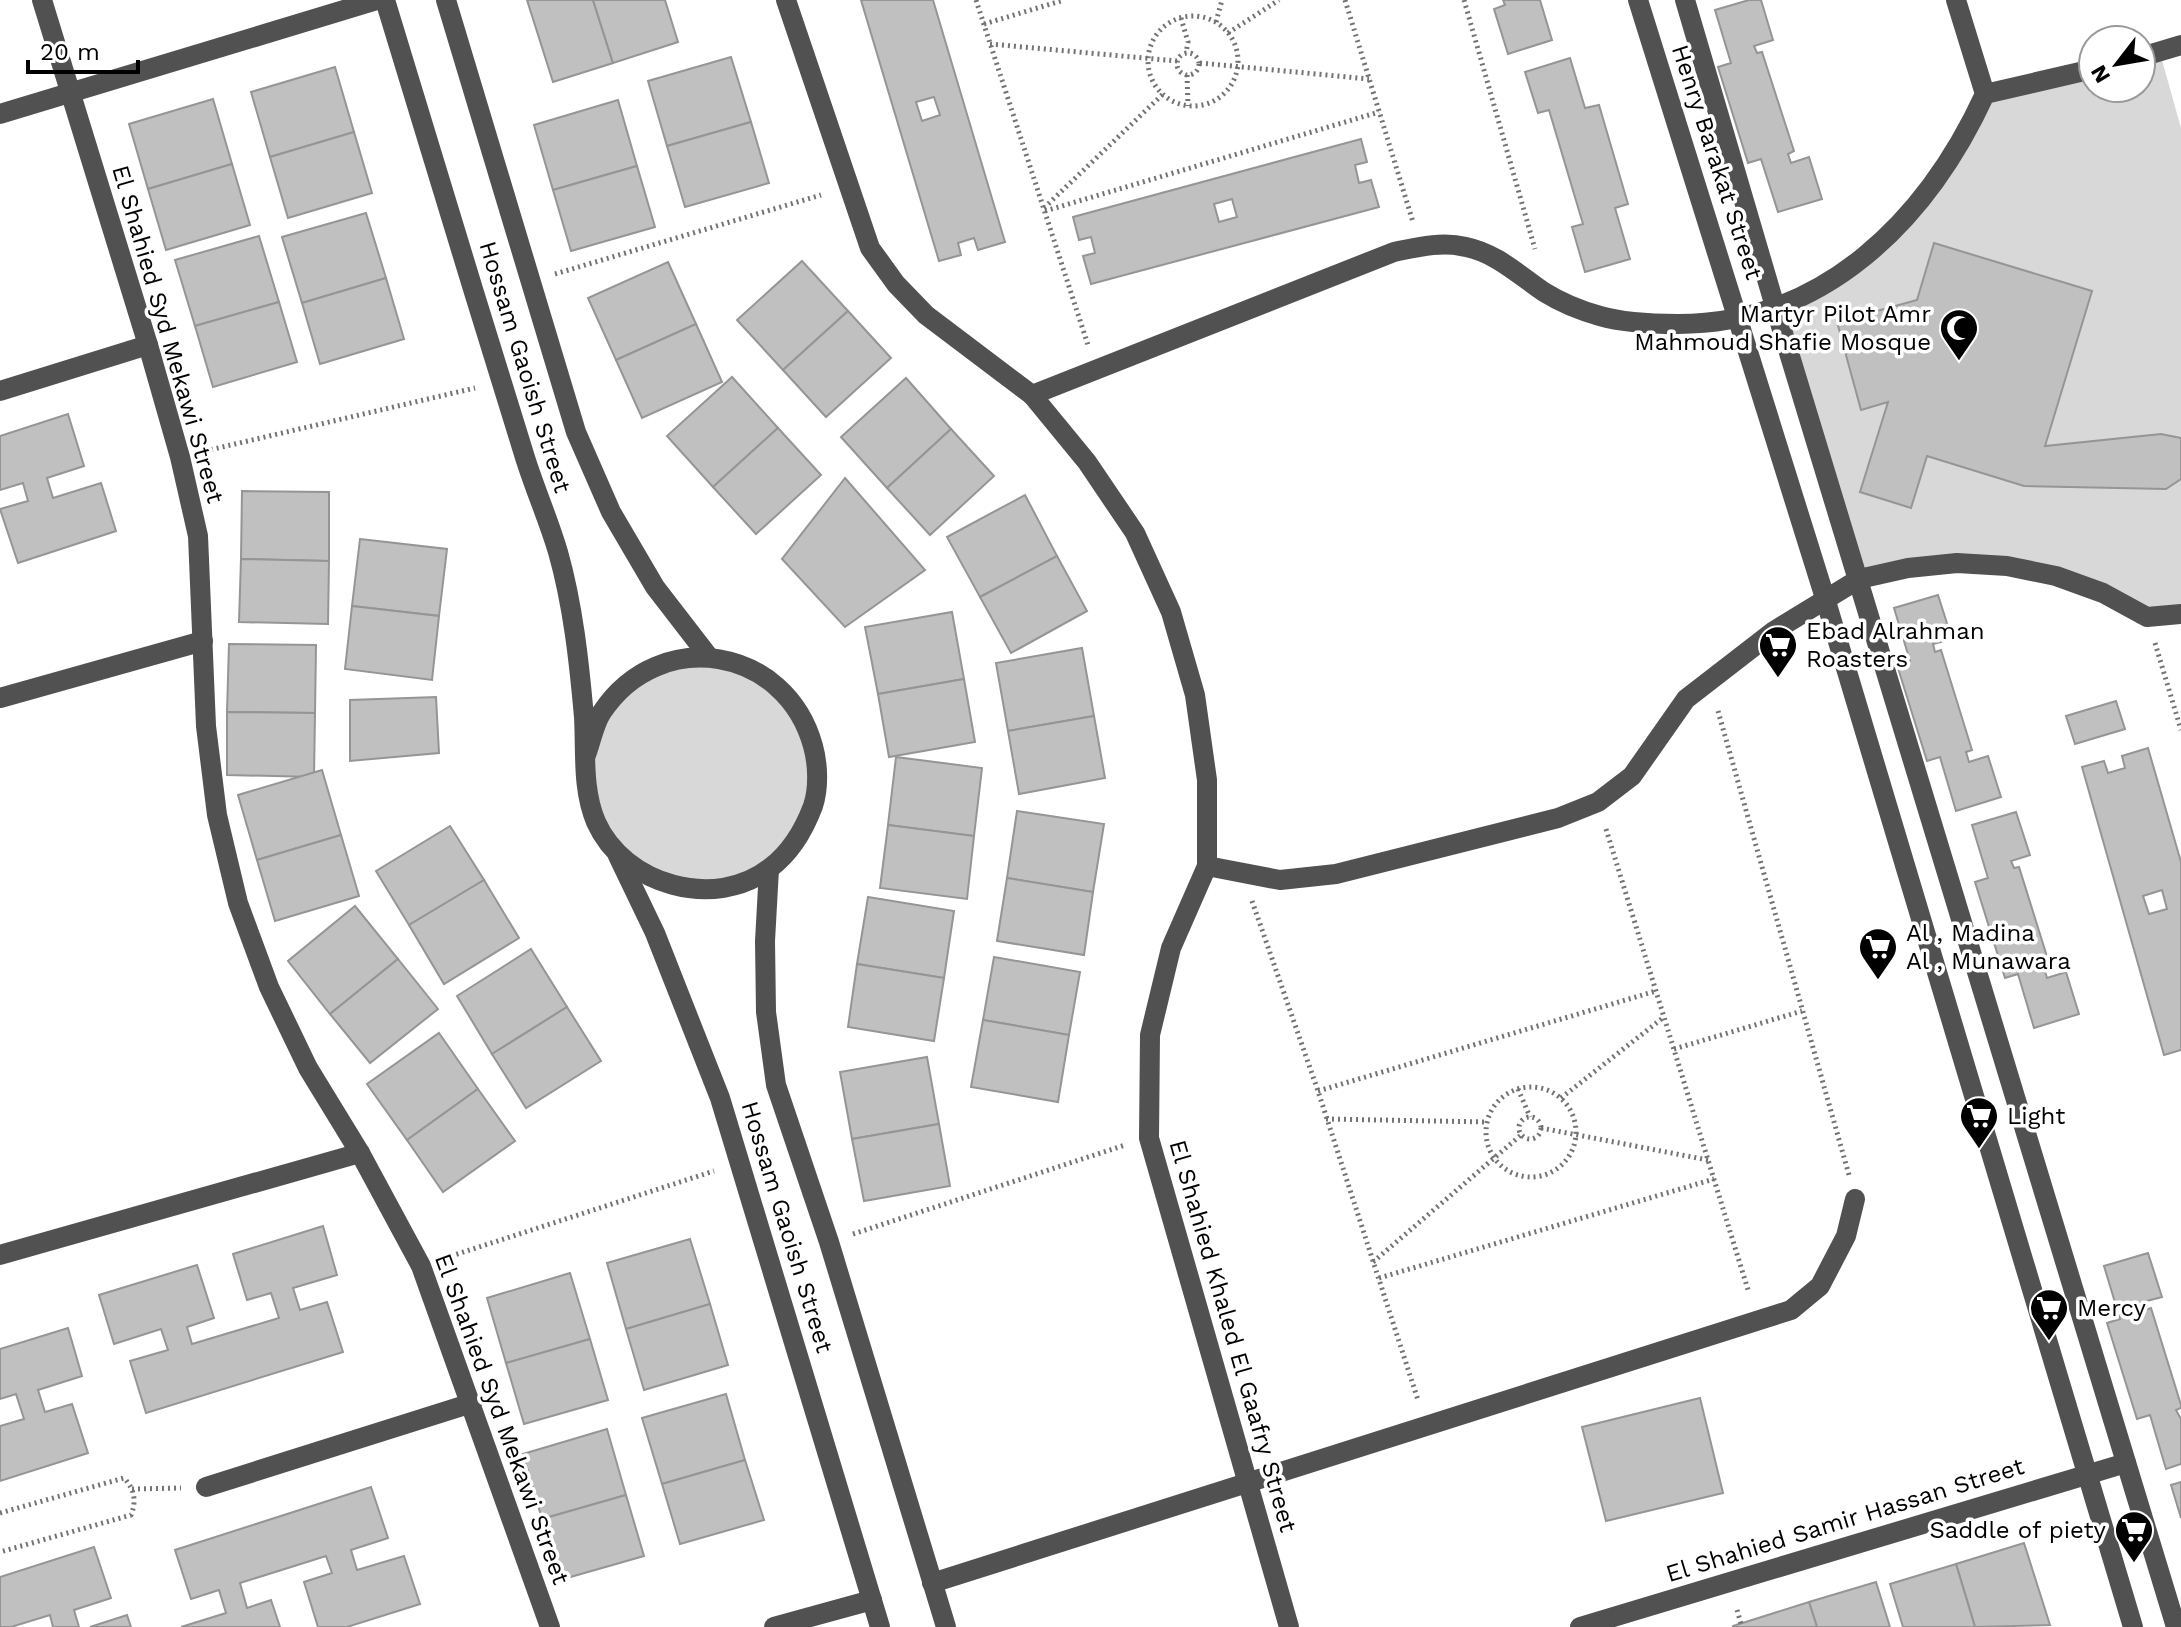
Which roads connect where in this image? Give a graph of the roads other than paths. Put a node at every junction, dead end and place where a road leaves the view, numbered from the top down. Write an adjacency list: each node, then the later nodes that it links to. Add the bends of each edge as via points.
1 (42, 0): 12 (street, El Shahied Syd Mekawi Street)
2 (377, 0): 12 (street)
3 (385, 0): 26 (street, Hossam Gaoish Street, via 558,552 579,653)
4 (446, 0): 24 (street, Hossam Gaoish Street, via 576,432 611,512 655,587)
5 (786, 0): 19 (street, El Shahied Khaled El Gaafry Street, via 870,248 926,315)
6 (1638, 0): 16 (street, Henry Barakat Street)
7 (1685, 0): 15 (street, Henry Barakat Street)
8 (1956, 0): 13 (street)
9 (2181, 45): 10 (street)
10 (2157, 52)
11 (2077, 73): 13 (street)
12 (71, 93): 14 (street); 17 (street, El Shahied Syd Mekawi Street)
13 (1985, 94): 15 (street, via 1949,163 1898,226 1843,273)
14 (0, 114)
15 (1776, 310): 16 (street); 20 (street, Henry Barakat Street)
16 (1739, 319): 19 (street, via 1661,324 1601,317 1548,294 1500,260 1466,247 1421,246 1394,252); 21 (street, Henry Barakat Street)
17 (148, 345): 18 (street); 23 (street, El Shahied Syd Mekawi Street, via 198,536)
18 (0, 391)
19 (1032, 395): 28 (street, El Shahied Khaled El Gaafry Street, via 1087,462 1135,533 1171,612 1195,695 1207,780)
20 (1859, 579): 21 (street); 22 (street, via 1957,563 2007,566 2103,593 2147,617); 34 (street, Henry Barakat Street)
21 (1825, 598): 28 (street, via 1686,699 1632,776 1598,802 1558,818 1336,874 1280,880); 35 (street, Henry Barakat Street)
22 (2181, 614)
23 (203, 641): 25 (street); 30 (street, El Shahied Syd Mekawi Street, via 215,800 238,903 269,987 308,1068)
24 (709, 657): 26 (street, via 666,662 628,682 601,714); 29 (street, via 749,666 783,690 807,722 818,762 815,802 798,840)
25 (0, 698)
26 (586, 755): 27 (street, via 586,790 597,824)
27 (616, 852): 29 (street, via 650,878 690,889 732,886); 39 (street, Hossam Gaoish Street, via 689,1015 742,1162)
28 (1207, 866): 36 (street, El Shahied Khaled El Gaafry Street, via 1171,948 1150,1035 1149,1138)
29 (769, 869): 38 (street, Hossam Gaoish Street, via 766,1012 776,1085)
30 (360, 1153): 32 (street); 33 (street, El Shahied Syd Mekawi Street, via 421,1266)
31 (1855, 1199): 36 (street, via 1846,1236 1820,1286 1791,1310)
32 (0, 1255)
33 (472, 1403): 37 (street); 40 (street, El Shahied Syd Mekawi Street)
34 (2126, 1463): 35 (street, El Shahied Samir Hassan Street); 47 (street, Henry Barakat Street)
35 (2087, 1474): 45 (street, El Shahied Samir Hassan Street); 46 (street, Henry Barakat Street)
36 (1247, 1483): 38 (street); 44 (street, El Shahied Khaled El Gaafry Street)
37 (206, 1487)
38 (932, 1583): 43 (street, Hossam Gaoish Street)
39 (872, 1600): 41 (street); 42 (street, Hossam Gaoish Street)
40 (550, 1627)
41 (774, 1627)
42 (880, 1627)
43 (946, 1627)
44 (1289, 1627)
45 (1580, 1627)
46 (2133, 1627)
47 (2176, 1627)

